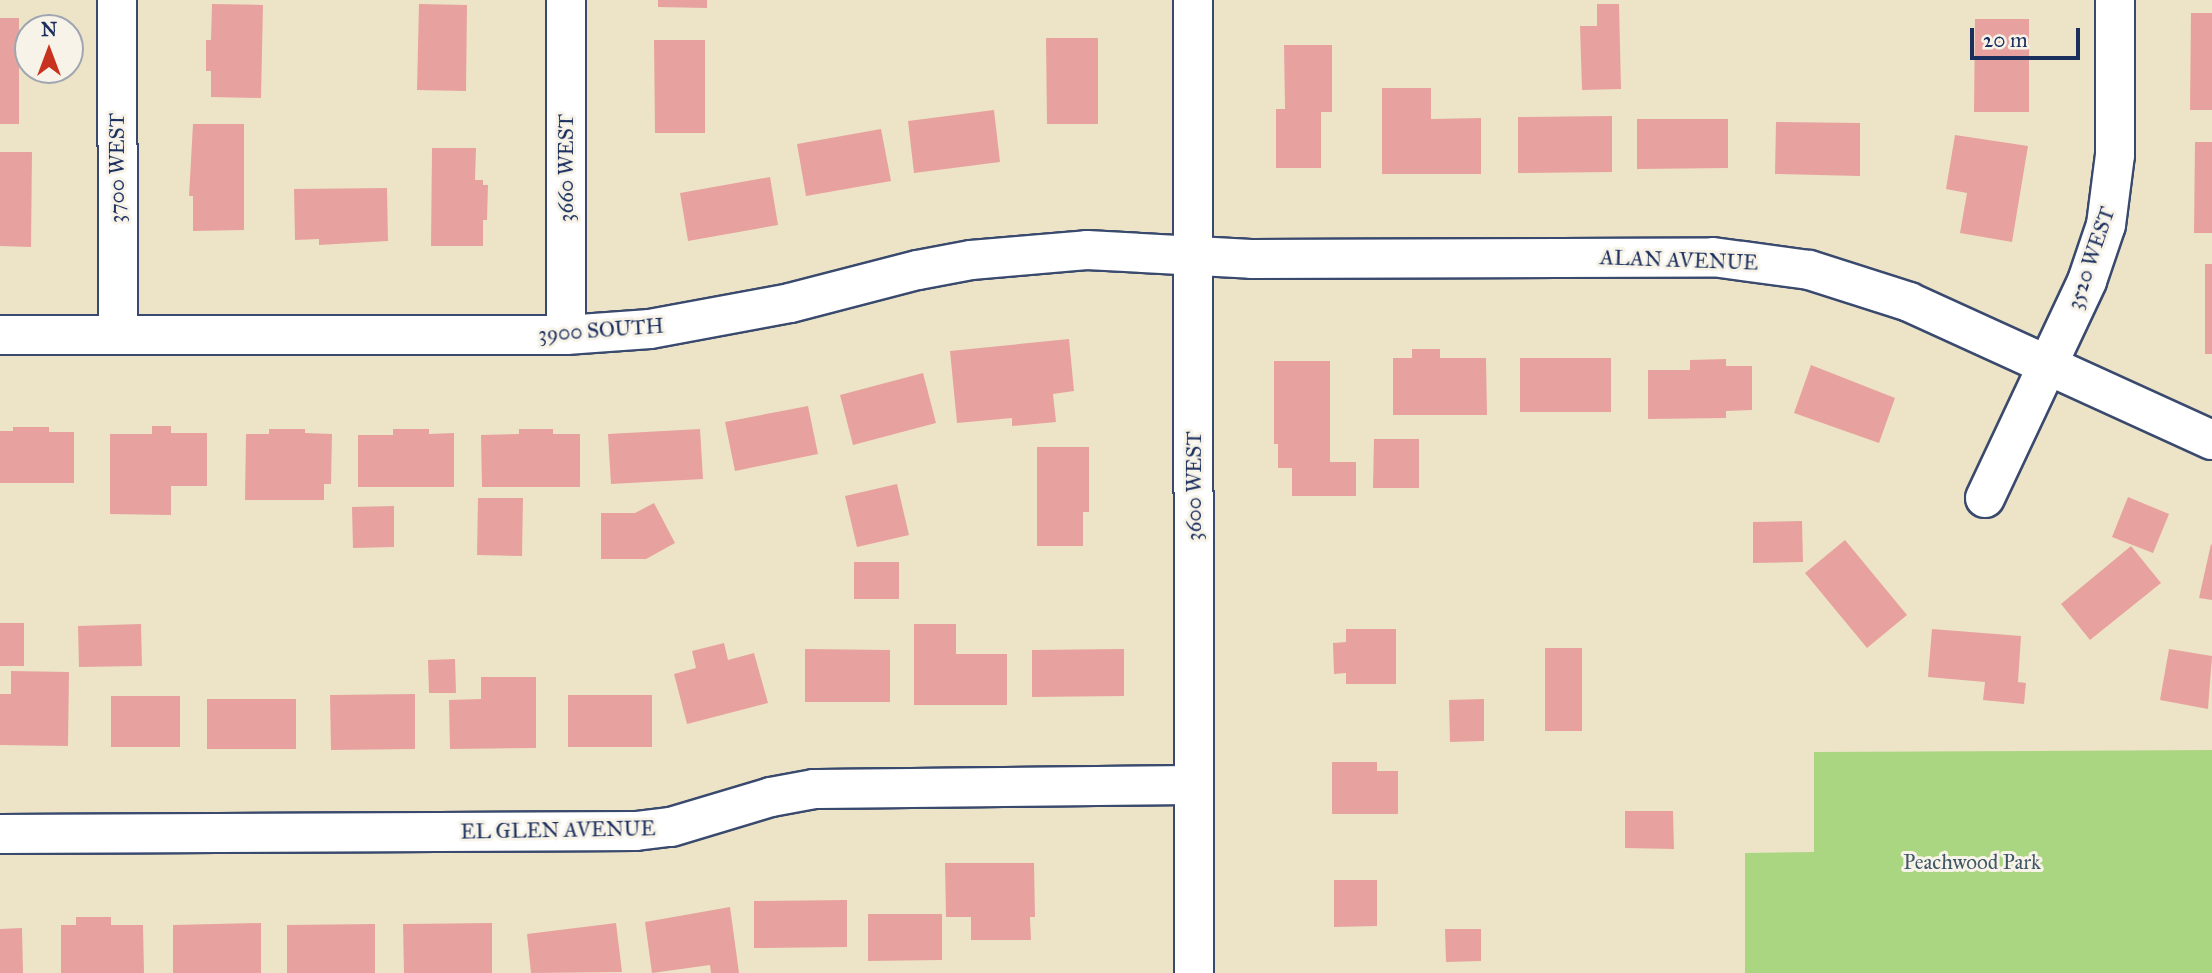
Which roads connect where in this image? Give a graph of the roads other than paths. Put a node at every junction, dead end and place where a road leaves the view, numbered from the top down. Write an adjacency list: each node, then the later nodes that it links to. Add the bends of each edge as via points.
1 (117, 0): 7 (street, 3700 WEST)
2 (566, 0): 8 (street, 3660 WEST)
3 (1194, 0): 5 (street, 3600 WEST)
4 (2115, 0): 9 (street, 3520 WEST, via 2111,199 2087,281)
5 (1194, 253): 8 (street, 3900 SOUTH, via 1087,250 971,260 790,303 650,329); 9 (street, ALAN AVENUE, via 1251,259 1674,257 1761,261 1809,270 1909,302); 12 (street, 3600 WEST)
6 (0, 335): 7 (street, 3900 SOUTH)
7 (118, 335): 8 (street, 3900 SOUTH)
8 (566, 335)
9 (2047, 366): 10 (street, ALAN AVENUE); 11 (street, 3520 WEST)
10 (2212, 440)
11 (1985, 498)
12 (1194, 785): 13 (street, EL GLEN AVENUE, via 814,789 671,827 636,831); 14 (street, 3600 WEST)
13 (0, 834)
14 (1194, 973)

